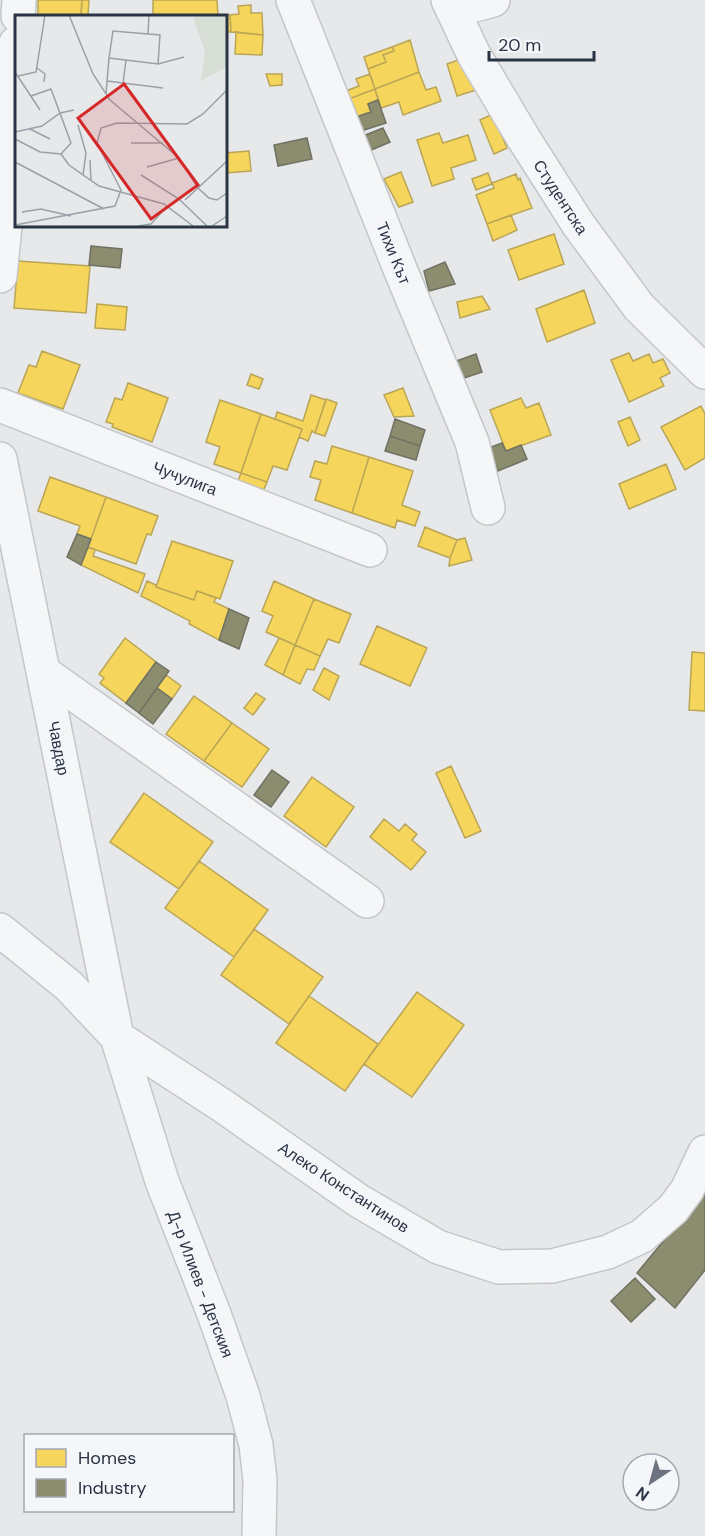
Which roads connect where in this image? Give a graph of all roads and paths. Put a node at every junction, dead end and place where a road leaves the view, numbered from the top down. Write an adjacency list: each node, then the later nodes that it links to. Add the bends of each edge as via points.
1 (19, 0): 5 (street)
2 (293, 0): 12 (street, Тихи Кът, via 472,442)
3 (493, 0): 4 (street)
4 (450, 6): 9 (street, Студентска, via 474,55 578,224 639,307)
5 (18, 15)
6 (15, 56): 7 (street)
7 (3, 215): 8 (street)
8 (0, 276)
9 (705, 372)
10 (0, 405): 13 (street, Чучулига)
11 (0, 459): 14 (street, Чавдар)
12 (488, 508)
13 (370, 550)
14 (43, 672): 15 (street); 17 (street, Чавдар)
15 (367, 901)
16 (0, 930): 17 (street, Алеко Константинов, via 69,986)
17 (117, 1037): 18 (street, Алеко Константинов, via 359,1201 438,1247 499,1267 552,1266 608,1252 642,1236 673,1209); 19 (street, Д-р Илиев - Детския, via 162,1180 243,1396 256,1445 260,1480)
18 (705, 1152)
19 (259, 1536)

